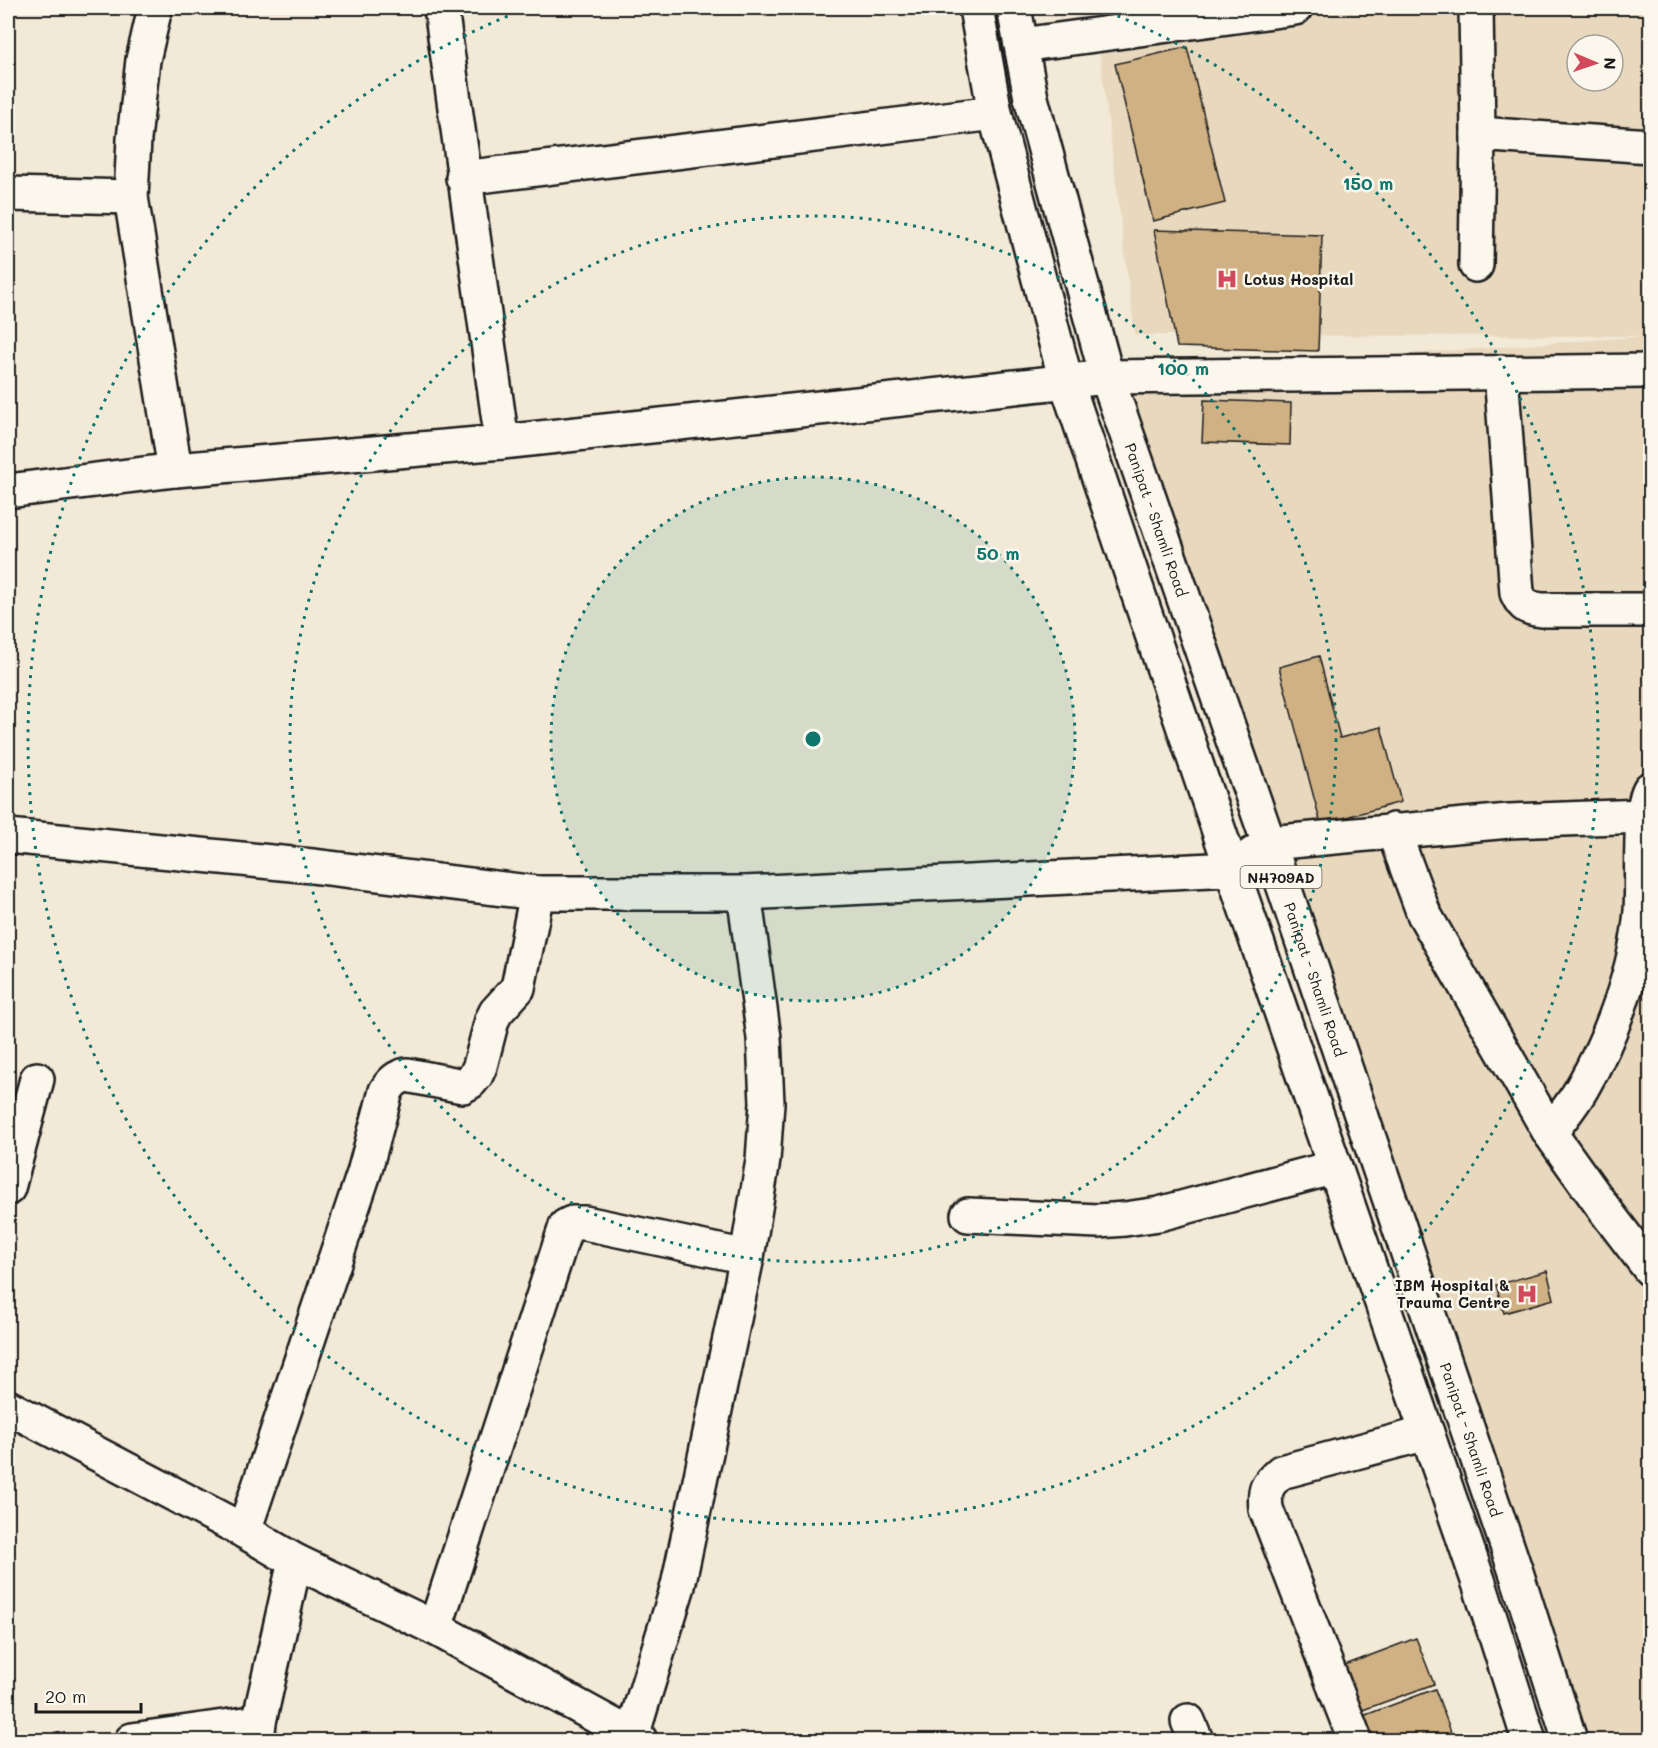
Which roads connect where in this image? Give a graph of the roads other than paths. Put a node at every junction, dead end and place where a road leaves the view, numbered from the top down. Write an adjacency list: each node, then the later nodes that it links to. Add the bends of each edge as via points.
1 (155, 8): 13 (main road, via 143,60)
2 (441, 8): 11 (main road)
3 (976, 8): 8 (main road, NH709AD)
4 (1014, 8): 7 (main road, Panipat - Shamli Road / NH709AD)
5 (1295, 8): 7 (main road)
6 (1476, 8): 9 (main road)
7 (1021, 45): 17 (main road, Panipat - Shamli Road / NH709AD, via 1031,98)
8 (995, 113): 11 (main road); 18 (main road, NH709AD)
9 (1478, 134): 10 (main road); 14 (main road)
10 (1650, 146)
11 (464, 178): 19 (main road)
12 (8, 194): 13 (main road)
13 (131, 197): 20 (main road)
14 (1476, 265)
15 (1650, 371): 16 (main road)
16 (1502, 372): 17 (main road); 22 (main road, via 1517,593 1521,603 1542,610)
17 (1107, 377): 18 (main road); 26 (main road, Panipat - Shamli Road / NH709AD)
18 (1066, 381): 19 (main road); 27 (main road, NH709AD)
19 (502, 441): 20 (main road)
20 (175, 470): 21 (main road)
21 (8, 491)
22 (1650, 610)
23 (1647, 803): 24 (main road, via 1509,821); 31 (main road, via 1641,913 1628,976 1609,1034 1581,1089)
24 (1393, 830): 26 (main road); 31 (main road, via 1424,914)
25 (8, 836): 28 (main road)
26 (1269, 843): 27 (main road); 47 (main road, Panipat - Shamli Road / NH709AD)
27 (1232, 868): 29 (main road); 32 (main road, NH709AD)
28 (537, 893): 29 (main road); 39 (main road, via 518,988 492,1020 476,1076 463,1086 407,1075 398,1077 386,1091 364,1173)
29 (744, 893): 35 (main road, via 764,1038 767,1103 763,1160)
30 (37, 1079): 33 (main road)
31 (1550, 1133): 36 (main road)
32 (1335, 1167): 34 (main road, via 1159,1214 1125,1219); 38 (main road, NH709AD)
33 (8, 1188)
34 (968, 1215)
35 (747, 1257): 41 (main road, via 585,1223 566,1226); 43 (main road, via 678,1586)
36 (1650, 1269)
37 (8, 1407): 39 (main road)
38 (1427, 1434): 45 (main road, via 1281,1472 1269,1482 1264,1493 1266,1509); 46 (main road, NH709AD)
39 (244, 1531): 40 (main road)
40 (295, 1561): 41 (main road); 42 (main road)
41 (435, 1628): 43 (main road)
42 (258, 1731): 44 (main road)
43 (636, 1738)
44 (132, 1740)
45 (1355, 1740)
46 (1529, 1740)
47 (1570, 1740)

